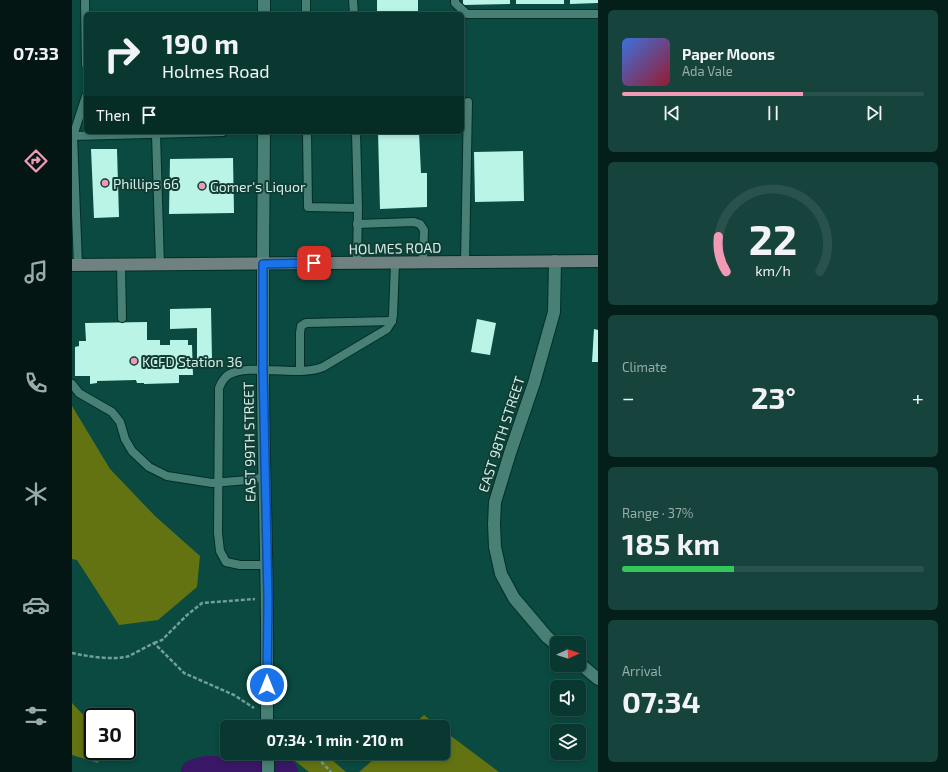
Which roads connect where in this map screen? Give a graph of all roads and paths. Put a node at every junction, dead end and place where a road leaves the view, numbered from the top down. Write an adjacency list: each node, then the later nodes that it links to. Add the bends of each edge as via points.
1 (85, 0): 6 (lane)
2 (264, 0): 7 (street)
3 (306, 0): 8 (lane)
4 (353, 0): 9 (lane)
5 (455, 0): 10 (lane, via 467,14)
6 (85, 12)
7 (264, 12)
8 (306, 12)
9 (354, 12)
10 (598, 14)
11 (84, 102): 17 (lane)
12 (468, 102): 23 (lane)
13 (156, 134): 17 (lane); 29 (lane)
14 (264, 134): 26 (street, EAST 99TH STREET)
15 (307, 134): 18 (lane, via 308,207)
16 (356, 134): 18 (lane)
17 (73, 136): 27 (lane)
18 (358, 208): 19 (lane)
19 (357, 224): 22 (lane, via 420,224 424,230); 24 (lane)
20 (555, 261): 21 (main road, HOLMES ROAD); 23 (main road, HOLMES ROAD); 39 (street, EAST 98TH STREET, via 554,312 495,502 494,524 495,548 501,574 514,598)
21 (598, 261)
22 (423, 262): 23 (main road, HOLMES ROAD); 25 (main road, HOLMES ROAD)
23 (465, 262)
24 (357, 263): 25 (main road, HOLMES ROAD); 26 (main road, HOLMES ROAD)
25 (395, 263): 31 (lane)
26 (263, 264): 29 (main road, HOLMES ROAD); 32 (street, EAST 99TH STREET)
27 (75, 265): 28 (main road, HOLMES ROAD)
28 (121, 265): 29 (main road, HOLMES ROAD); 30 (lane)
29 (160, 265)
30 (122, 318)
31 (392, 321): 33 (lane, via 387,329 323,367); 33 (lane, via 306,323 301,326 300,333)
32 (263, 370): 33 (lane); 35 (street, EAST 99TH STREET); 36 (lane, via 235,372 227,376 219,388)
33 (300, 371)
34 (72, 384): 36 (lane, via 79,394 112,412 120,422 132,451 149,467 167,476)
35 (265, 477): 36 (lane); 37 (street, EAST 99TH STREET)
36 (218, 482): 37 (lane, via 218,534 220,551 226,562)
37 (266, 565): 38 (street, EAST 99TH STREET)
38 (268, 599): 40 (path, via 202,603 162,640); 45 (street, EAST 99TH STREET, bridge)
39 (550, 639)
40 (154, 643): 41 (path, via 127,656 109,658); 44 (path, via 184,673 234,695)
41 (72, 653)
42 (586, 669): 43 (street)
43 (598, 679)
44 (258, 711)
45 (268, 720)
46 (268, 760): 48 (street)
47 (320, 760): 49 (path)
48 (268, 772)
49 (331, 772)

